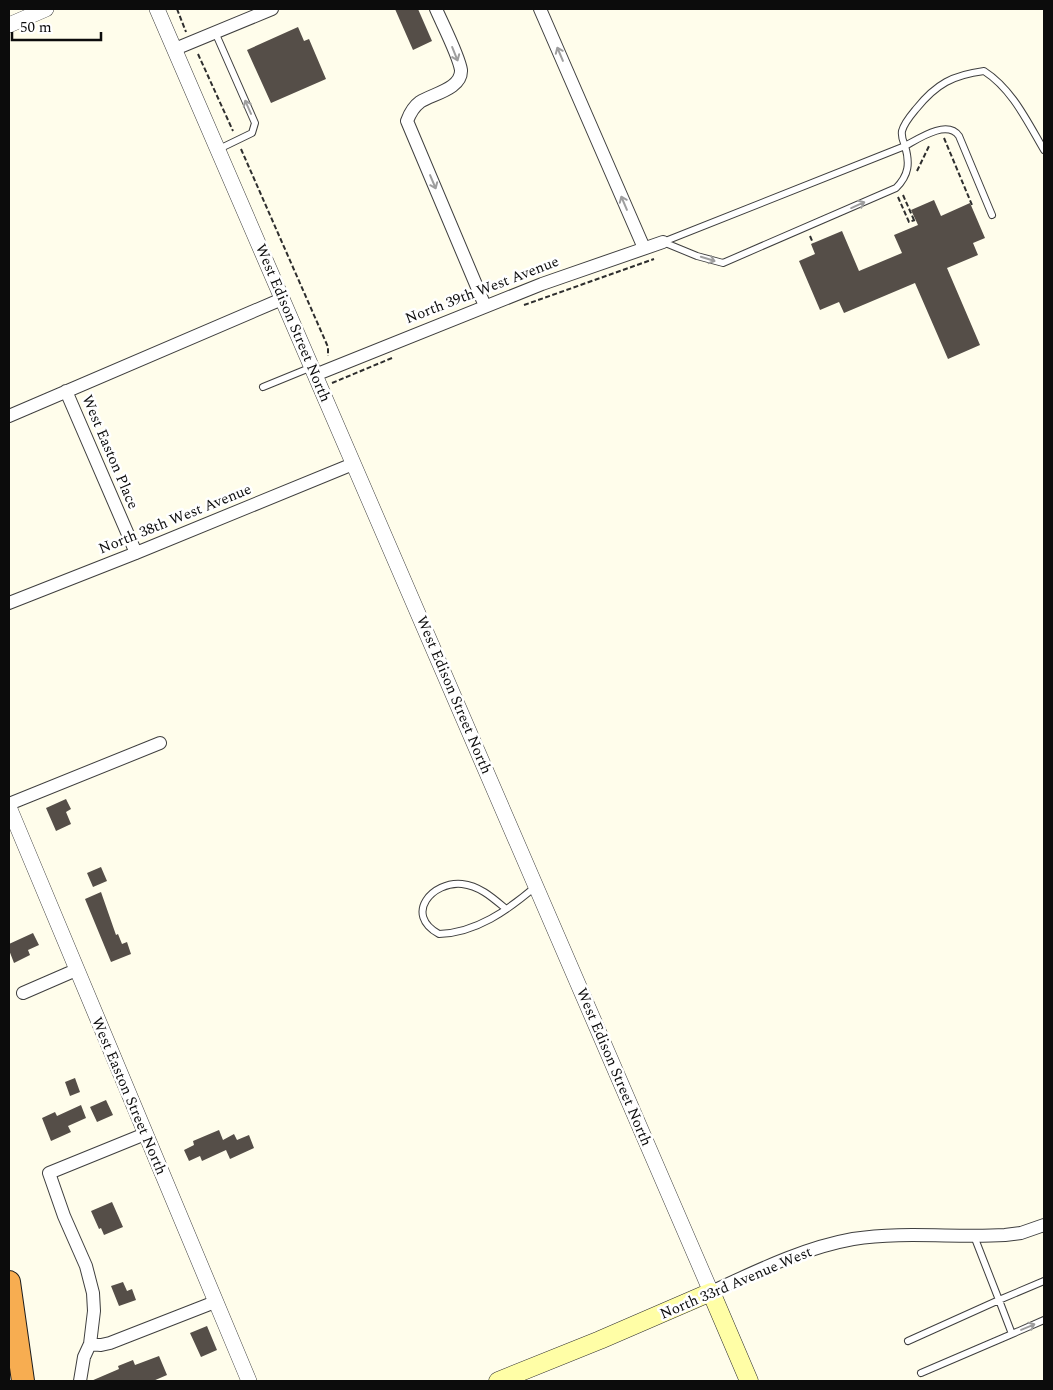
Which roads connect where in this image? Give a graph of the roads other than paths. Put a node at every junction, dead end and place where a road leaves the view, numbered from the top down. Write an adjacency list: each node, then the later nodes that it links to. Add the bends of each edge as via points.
1 (46, 9): 6 (street)
2 (157, 9): 8 (street, West Edison Street North)
3 (272, 9): 7 (street)
4 (436, 9): 16 (street, one-way to 16, via 461,73 454,85 419,102 407,121)
5 (540, 9): 14 (street, one-way to 5)
6 (9, 25)
7 (215, 32): 8 (street); 10 (lane, one-way to 7, via 252,133 255,123)
8 (174, 49): 10 (street, West Edison Street North)
9 (905, 146): 11 (lane, via 902,130 927,95 942,83 965,73 984,71 995,78 1019,107); 12 (lane, North 39th West Avenue, via 940,130 956,131); 13 (lane, North 39th West Avenue); 13 (lane, one-way to 9, via 714,261 731,260 896,188 909,162)
10 (218, 149): 15 (street, West Edison Street North)
11 (1044, 150)
12 (992, 215)
13 (663, 242): 14 (street, North 39th West Avenue)
14 (644, 248): 16 (street, North 39th West Avenue)
15 (282, 300): 17 (street, West Edison Street North); 19 (street)
16 (485, 306): 17 (street, North 39th West Avenue, via 333,367)
17 (316, 377): 18 (lane); 21 (street, West Edison Street North)
18 (263, 387)
19 (66, 391): 20 (street); 22 (street, West Easton Place)
20 (9, 416)
21 (353, 464): 22 (street, North 38th West Avenue); 26 (street, West Edison Street North)
22 (136, 554): 23 (street, North 38th West Avenue)
23 (9, 603)
24 (160, 743): 25 (street)
25 (9, 808): 28 (street, West Easton Street North)
26 (536, 886): 27 (lane); 35 (street, West Edison Street North)
27 (506, 908): 27 (lane, via 482,923 449,934 433,930 425,923 422,914 423,903 441,888 462,884 490,895)
28 (76, 970): 29 (street); 30 (street, West Easton Street North)
29 (22, 993)
30 (145, 1134): 37 (street, West Easton Street North); 41 (street, via 49,1173 90,1279 94,1311)
31 (1044, 1225): 32 (street, North 33rd Avenue West, via 1022,1233)
32 (974, 1236): 35 (street, North 33rd Avenue West, via 853,1240 798,1254); 36 (lane)
33 (1044, 1281): 36 (lane)
34 (9, 1282): 43 (highway)
35 (711, 1292): 46 (main road, North 33rd Avenue West); 47 (main road, West Edison Street North)
36 (998, 1300): 39 (lane); 40 (lane)
37 (215, 1302): 41 (street, via 110,1343); 45 (street, West Easton Street North)
38 (1044, 1320): 39 (lane, one-way to 38)
39 (1012, 1334): 42 (lane)
40 (908, 1341)
41 (90, 1344): 44 (street)
42 (921, 1373)
43 (23, 1381)
44 (80, 1381)
45 (249, 1381)
46 (498, 1381)
47 (749, 1381)

